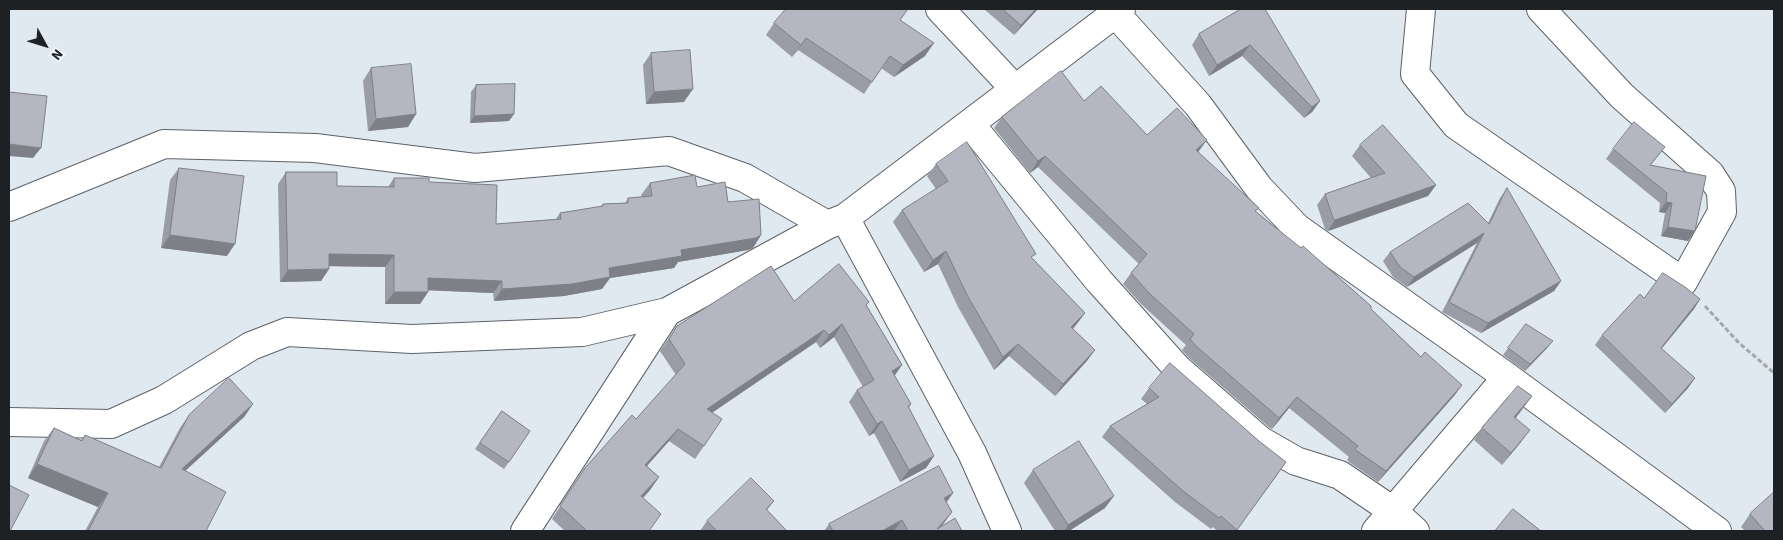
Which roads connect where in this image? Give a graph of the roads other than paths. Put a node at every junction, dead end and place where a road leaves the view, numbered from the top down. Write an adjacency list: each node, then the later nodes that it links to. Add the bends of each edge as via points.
1 (940, 9): 5 (street)
2 (1421, 9): 3 (street, via 1414,74 1456,125 1683,282 1722,212 1721,191 1710,174 1622,96)
3 (1542, 9)
4 (1118, 11): 5 (street); 10 (street, via 1198,105 1259,188 1297,228)
5 (1014, 88): 6 (street)
6 (970, 124): 8 (street); 12 (street, via 1099,281 1176,368 1261,441 1296,461 1340,475)
7 (9, 207): 8 (street, via 164,144 315,148 475,168 669,152 745,178)
8 (836, 222): 9 (street); 14 (street, via 972,453)
9 (667, 312): 11 (street, via 582,332 412,340 287,332 250,346 164,400 111,424); 13 (street)
10 (1506, 377): 12 (street); 16 (street)
11 (9, 422)
12 (1384, 521): 15 (street)
13 (525, 531)
14 (1007, 531)
15 (1415, 531)
16 (1717, 531)

